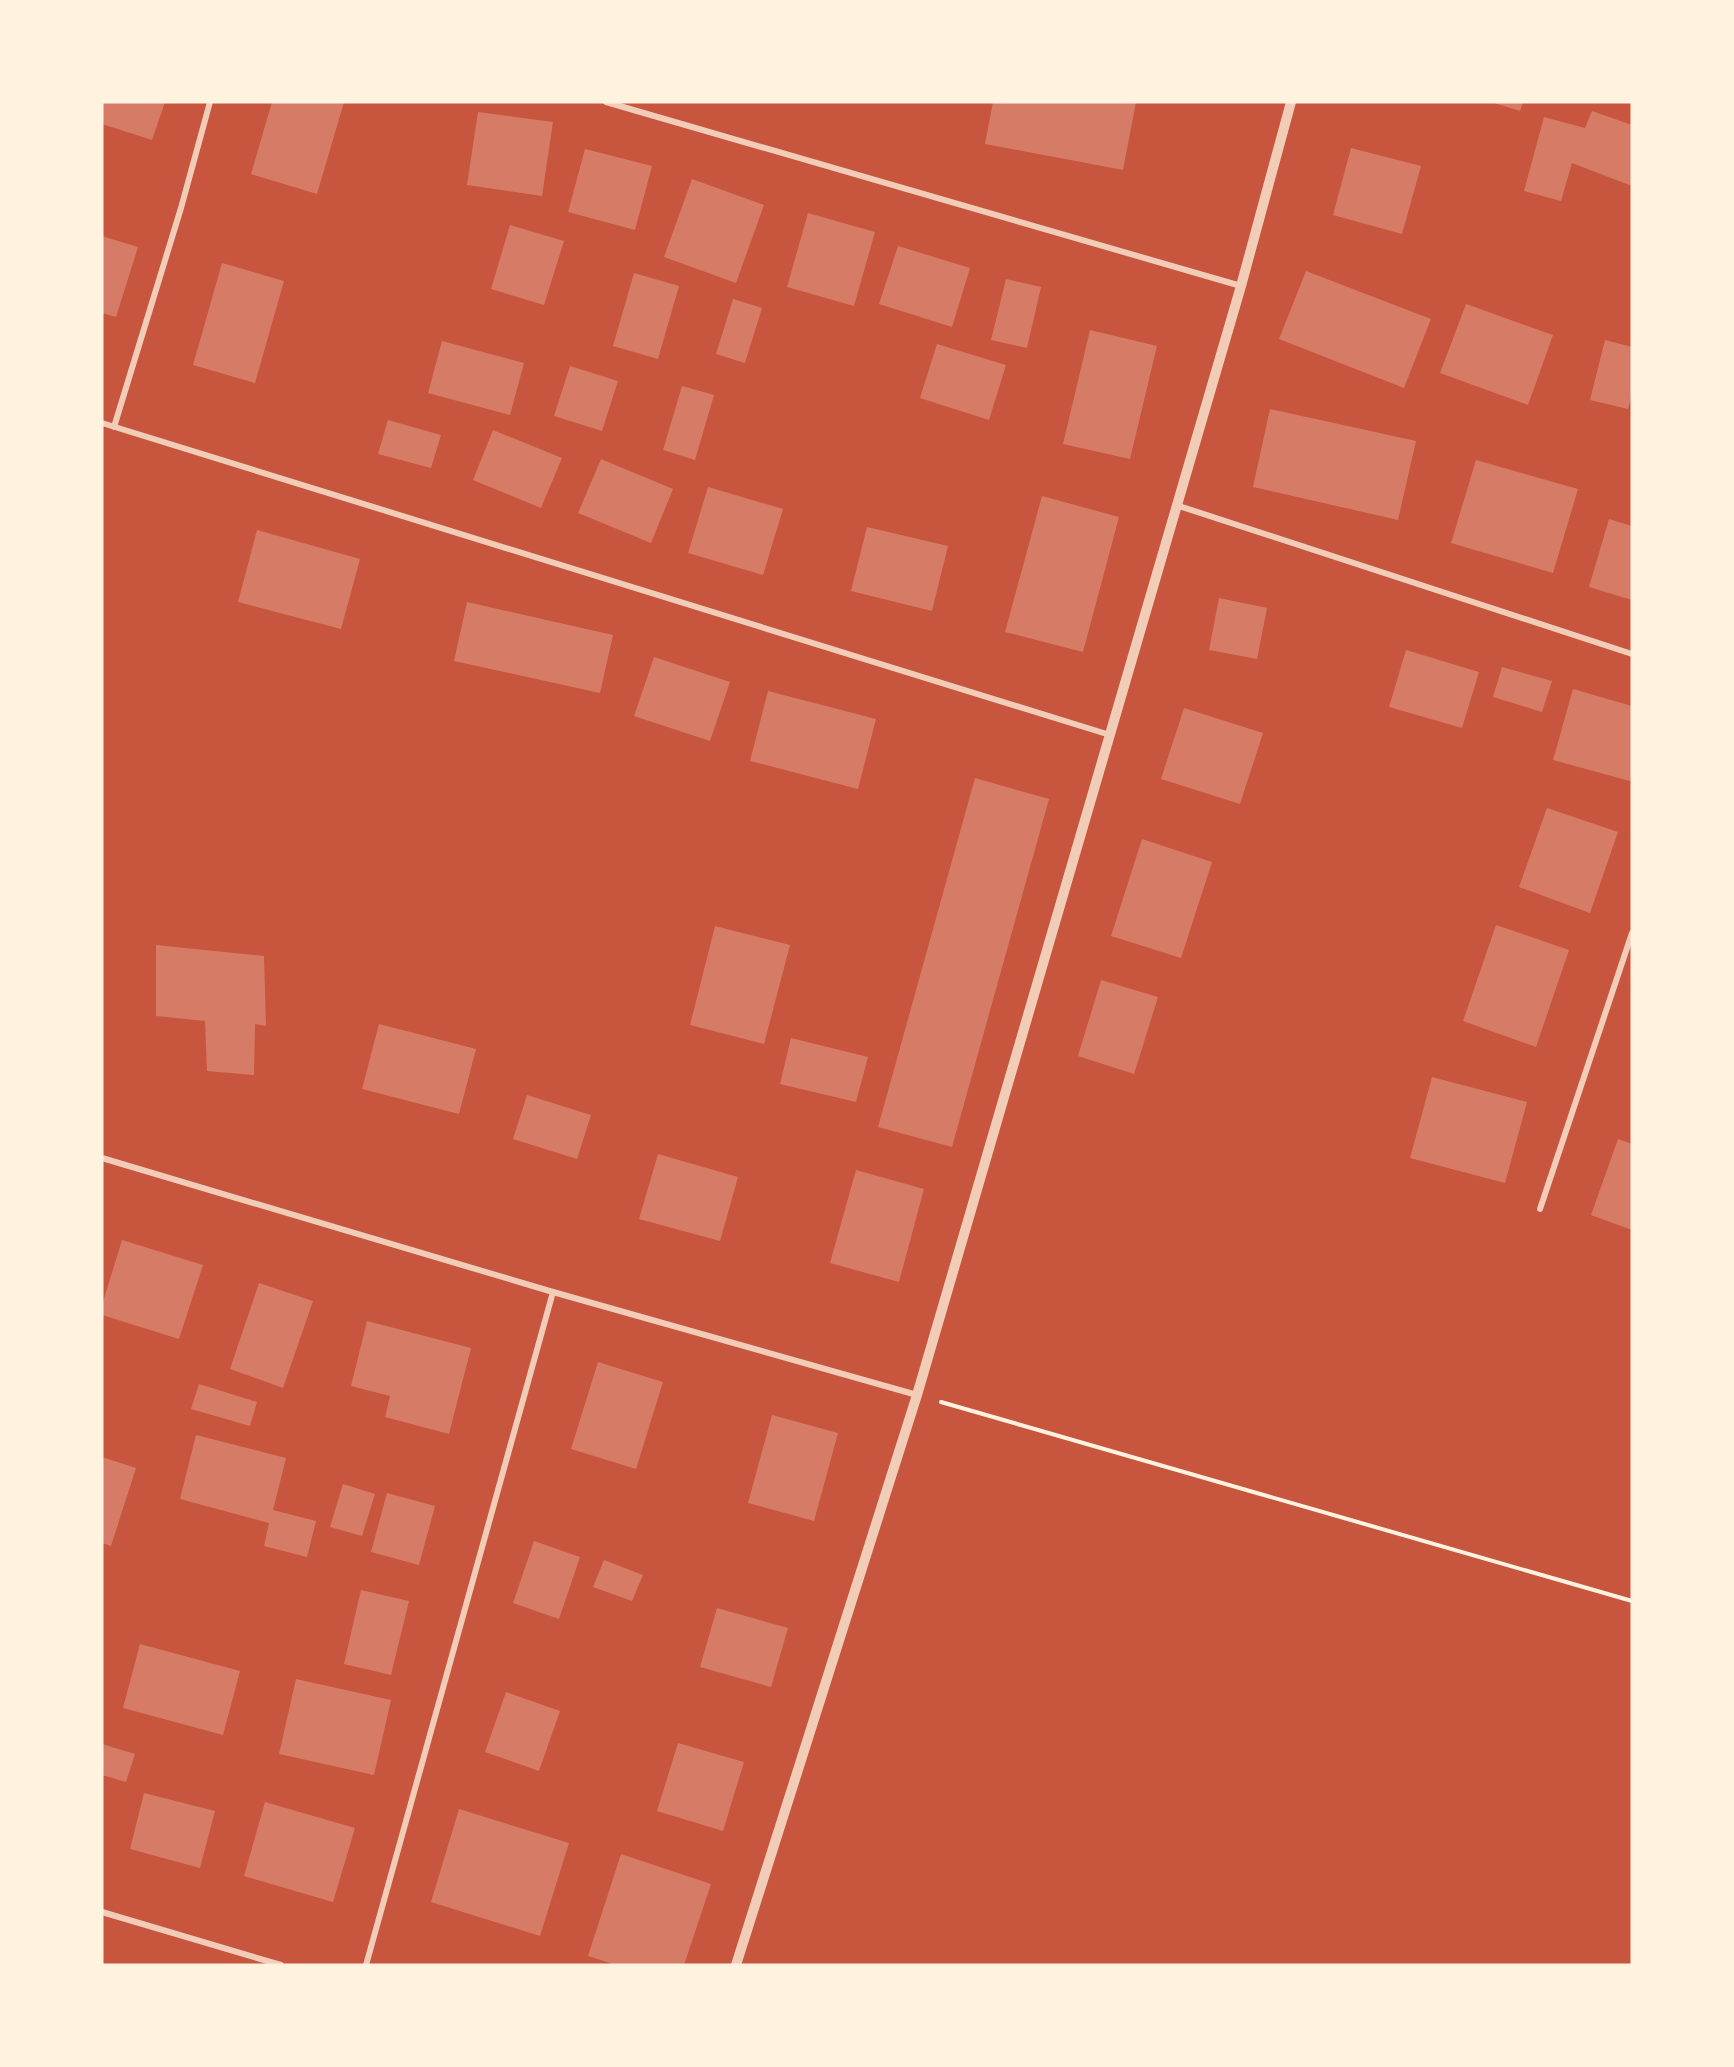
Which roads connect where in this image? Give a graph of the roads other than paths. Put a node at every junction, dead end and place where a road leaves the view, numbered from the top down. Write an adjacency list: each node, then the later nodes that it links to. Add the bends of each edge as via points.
1 (210, 102): 6 (street)
2 (606, 102): 4 (street)
3 (1291, 102): 4 (street)
4 (1241, 286): 7 (street)
5 (102, 423): 6 (street)
6 (114, 427): 9 (street)
7 (1176, 505): 8 (street); 9 (street)
8 (1632, 654)
9 (1110, 735): 14 (street)
10 (1632, 933): 12 (street)
11 (102, 1158): 13 (street)
12 (1540, 1209)
13 (553, 1292): 14 (street); 17 (street)
14 (917, 1395): 18 (street)
15 (102, 1912): 16 (street)
16 (281, 1965)
17 (366, 1965)
18 (736, 1965)

